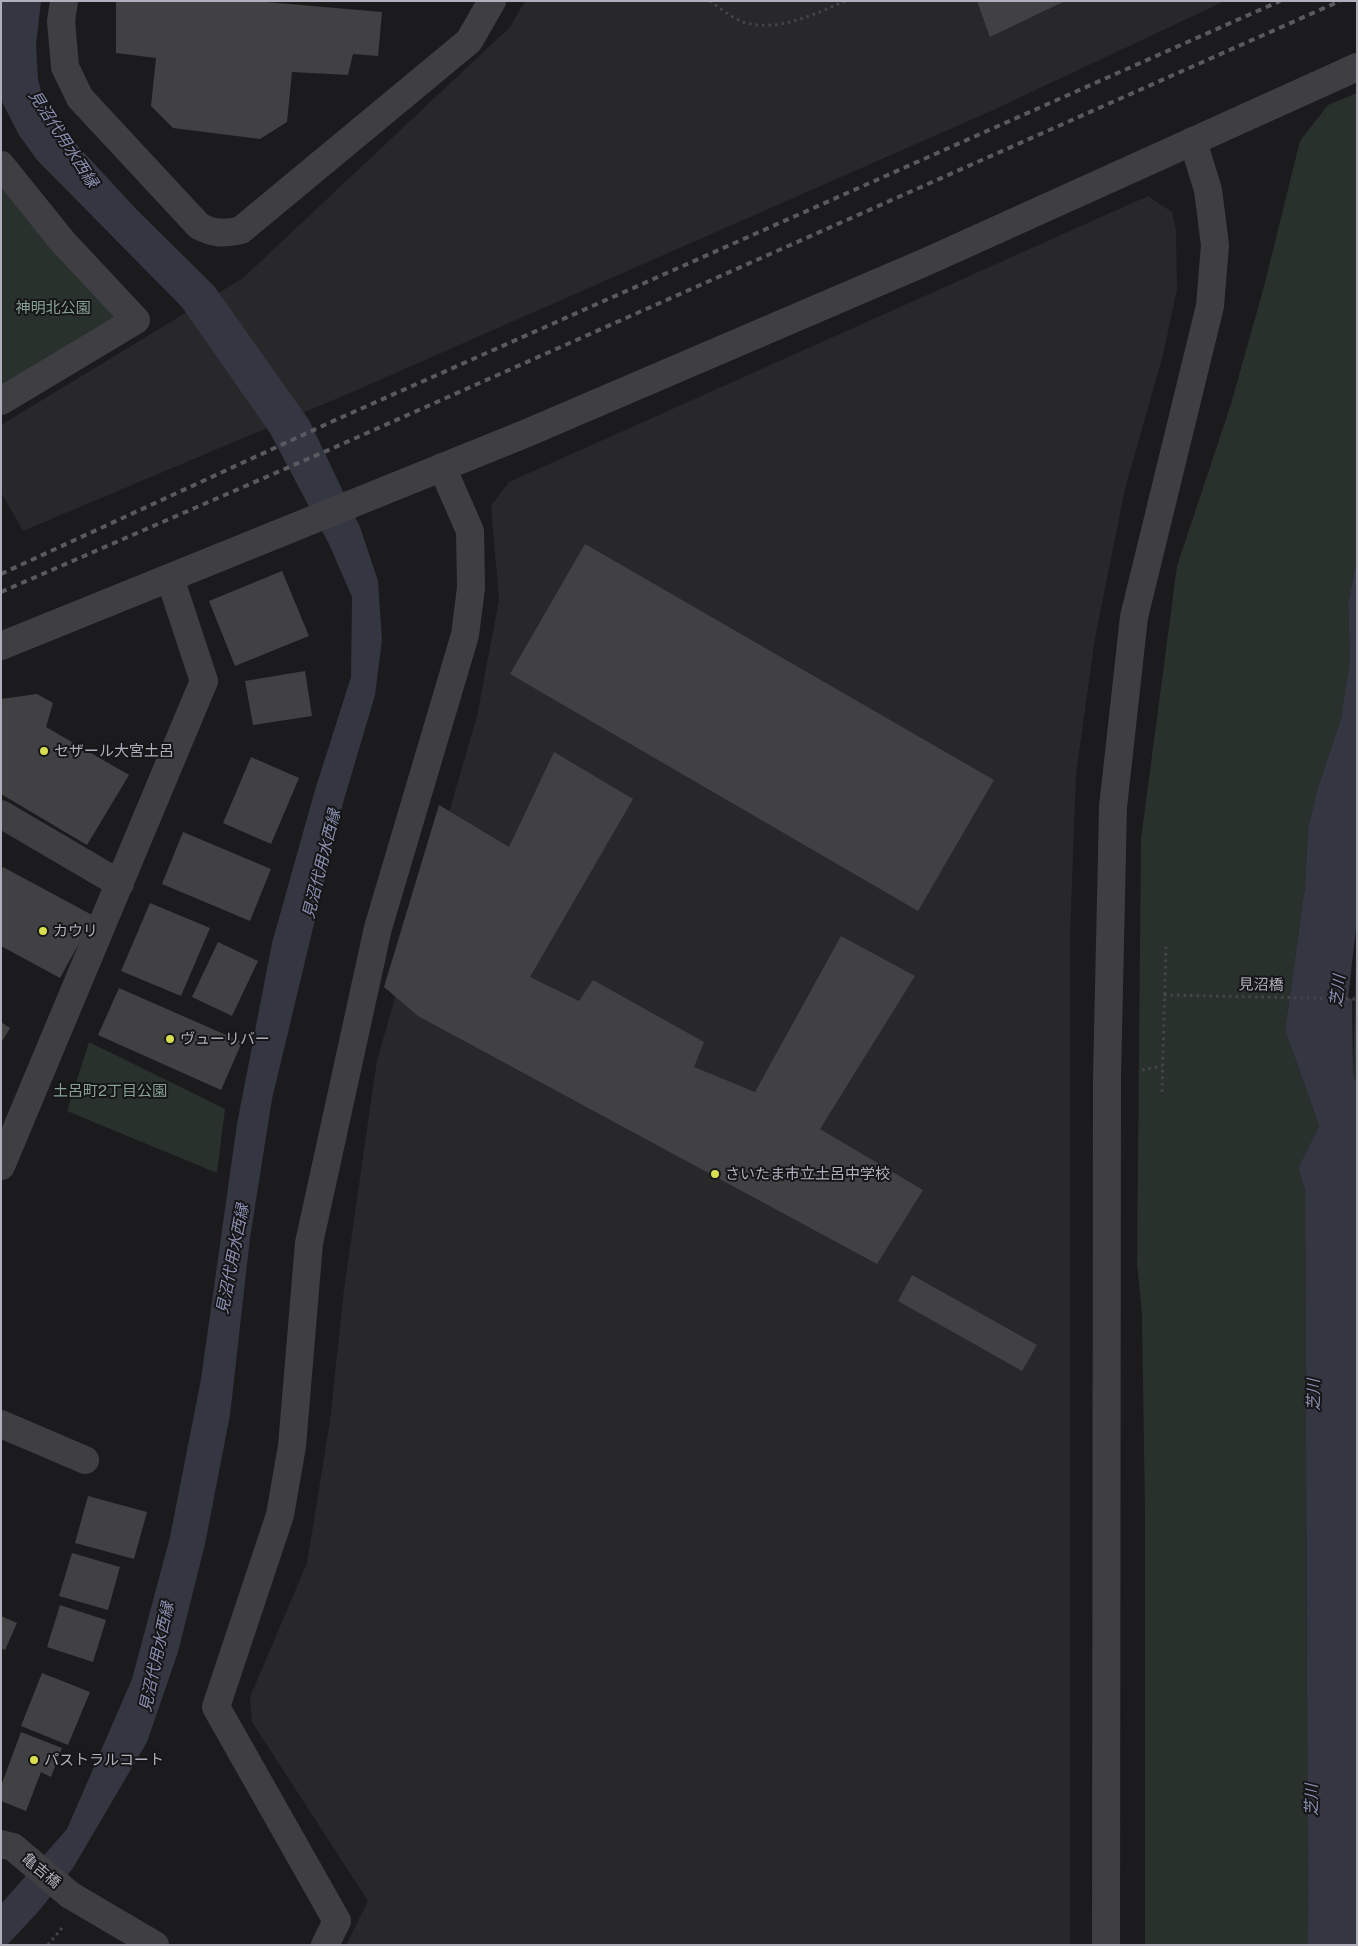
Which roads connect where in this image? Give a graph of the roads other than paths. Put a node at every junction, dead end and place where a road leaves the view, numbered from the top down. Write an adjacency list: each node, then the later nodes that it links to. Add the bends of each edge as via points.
1 (64, 1): 2 (street, via 61,21 65,67 80,98 200,226 227,234 241,230 469,41)
2 (492, 1)
3 (1357, 67): 4 (street)
4 (1193, 141): 7 (street, via 928,261); 19 (street, via 1208,190 1215,245 1210,306 1134,617 1113,807 1107,1088)
5 (1, 165): 6 (street, via 63,242 136,320)
6 (1, 401)
7 (442, 467): 8 (street); 18 (street, via 470,531 471,588 465,635 378,928 309,1243 292,1446 280,1515 216,1707 337,1921)
8 (170, 578): 9 (street); 11 (street, via 204,681)
9 (1, 646)
10 (1, 814): 11 (street)
11 (120, 884): 12 (street)
12 (7, 1136): 13 (street)
13 (1, 1166)
14 (1, 1424): 15 (street)
15 (85, 1460)
16 (7, 1845): 17 (street, 亀吉橋, via 70,1895)
17 (155, 1945)
18 (325, 1945)
19 (1106, 1945)

